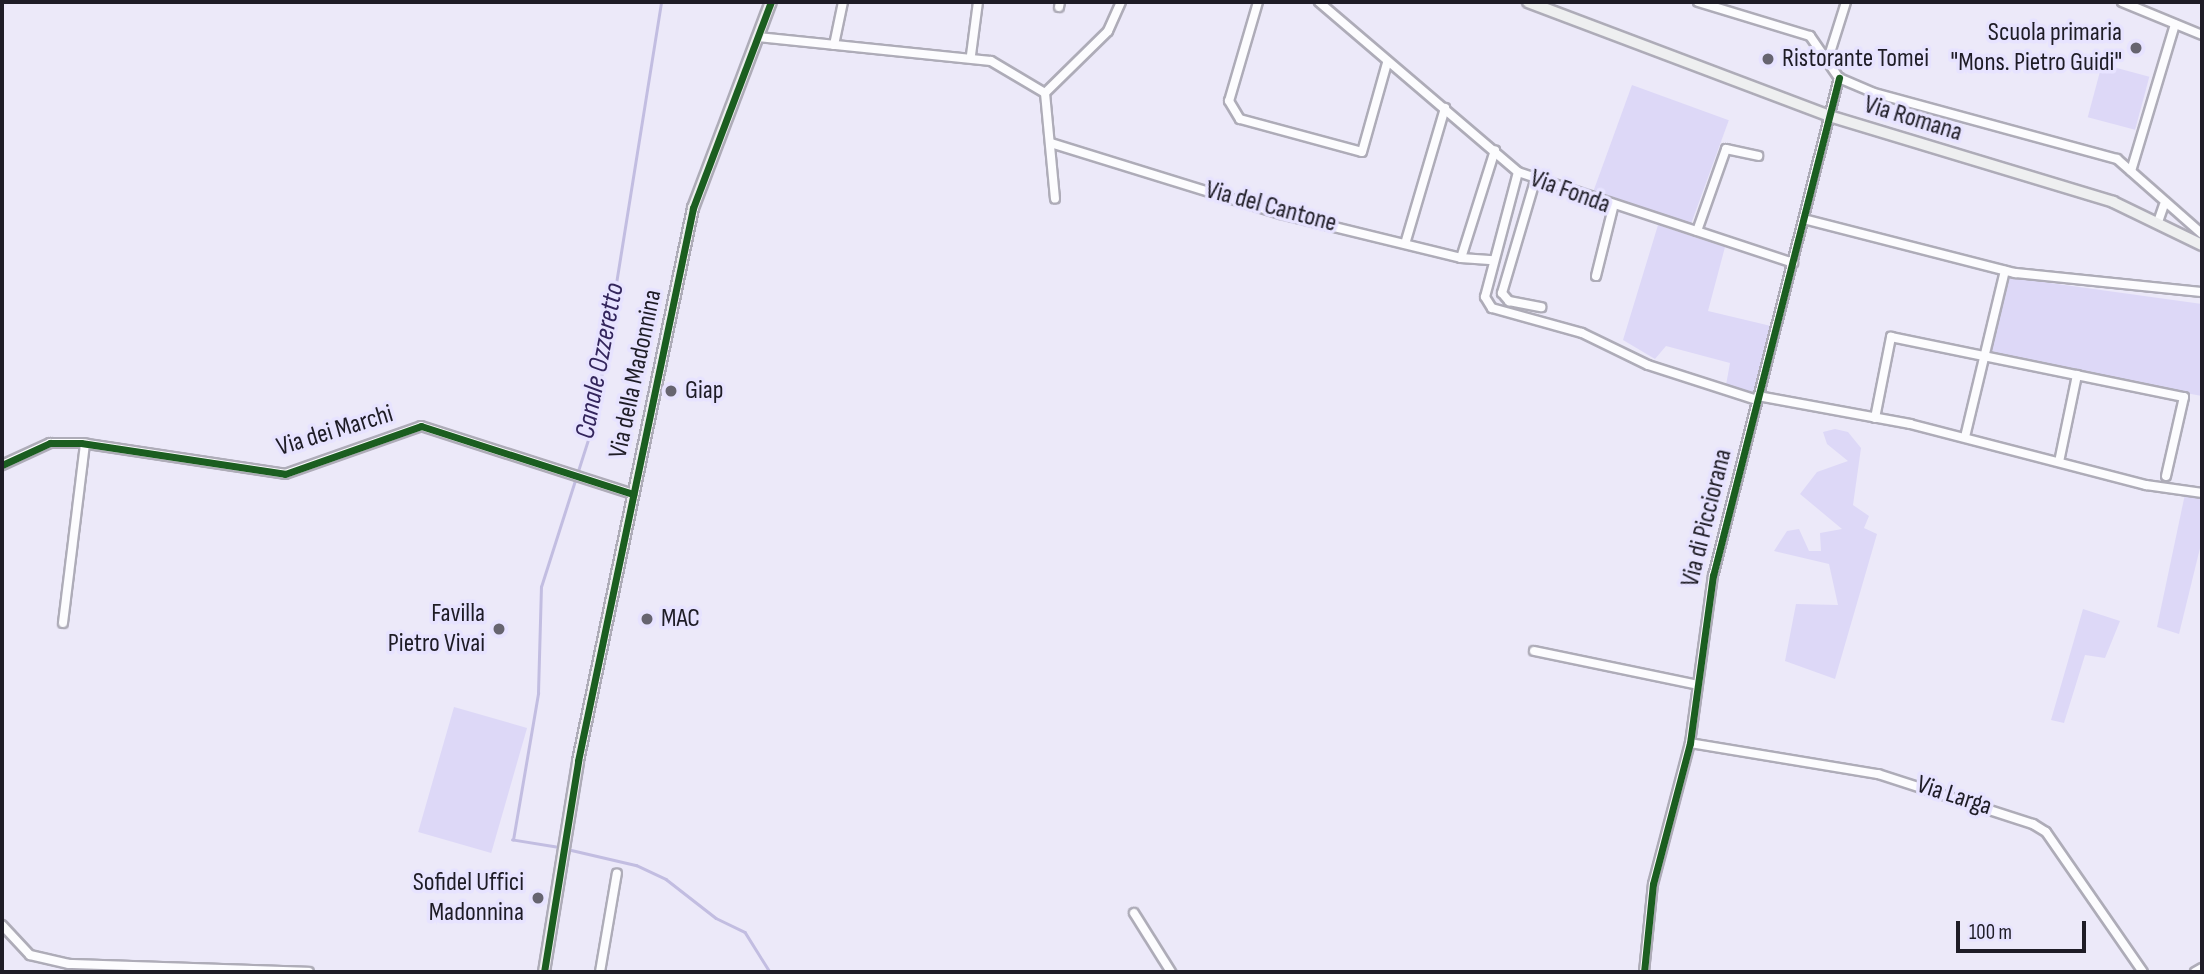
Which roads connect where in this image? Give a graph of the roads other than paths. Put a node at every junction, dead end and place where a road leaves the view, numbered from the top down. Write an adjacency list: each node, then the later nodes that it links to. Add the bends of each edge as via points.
1 (771, 2): 14 (street, Via della Madonnina)
2 (843, 2): 15 (street)
3 (978, 2): 16 (street)
4 (1121, 2): 20 (street, via 1108,31)
5 (1258, 2): 18 (street, via 1229,101 1240,119 1362,152)
6 (1319, 2): 18 (street, Via Fonda)
7 (1528, 2): 22 (street, Via Romana)
8 (1699, 2): 11 (street)
9 (1846, 2): 17 (street)
10 (2122, 2): 12 (street)
11 (1717, 4): 17 (street, via 1803,32)
12 (2175, 24): 13 (street); 26 (street)
13 (2202, 35)
14 (758, 37): 15 (street); 56 (street, Via della Madonnina, via 693,208)
15 (834, 45): 16 (street)
16 (971, 55): 20 (street)
17 (1829, 56): 19 (street)
18 (1387, 63): 21 (street, Via Fonda)
19 (1839, 78): 22 (street, Via di Picciorana); 26 (street, via 1896,101 2101,151)
20 (1045, 93): 23 (street)
21 (1446, 108): 24 (street, Via Fonda); 37 (street)
22 (1829, 116): 33 (street, Via di Picciorana); 34 (street, Via Romana)
23 (1051, 143): 29 (street); 37 (street, Via del Cantone, via 1281,214)
24 (1495, 150): 27 (street, Via Fonda); 39 (street)
25 (1758, 156): 35 (street, via 1726,149)
26 (2131, 171): 30 (street)
27 (1518, 172): 28 (street, Via Fonda); 40 (street)
28 (1535, 181): 31 (street, Via Fonda); 45 (street, via 1502,293 1508,302)
29 (1055, 199)
30 (2164, 205): 32 (street); 34 (street)
31 (1613, 208): 35 (street, Via Fonda); 43 (street)
32 (2172, 211): 34 (street); 36 (street)
33 (1804, 219): 41 (street, Via di Picciorana); 42 (street)
34 (2163, 224): 38 (street, Via Romana)
35 (1697, 231): 41 (street, Via Fonda)
36 (2202, 234)
37 (1405, 244): 39 (street, Via del Cantone)
38 (2202, 245)
39 (1461, 258): 40 (street, Via del Cantone)
40 (1493, 260): 48 (street, via 1485,297 1500,312 1582,333 1648,365)
41 (1793, 263): 48 (street, Via di Picciorana)
42 (2005, 271): 44 (street); 46 (street)
43 (1595, 276)
44 (2202, 292)
45 (1541, 307)
46 (1984, 359): 47 (street); 49 (street, via 1891,337); 50 (street)
47 (2077, 375): 52 (street); 54 (street, via 2184,397)
48 (1758, 398): 49 (street); 59 (street, Via di Picciorana, via 1713,576)
49 (1875, 418): 50 (street)
50 (1965, 437): 52 (street)
51 (85, 443): 53 (street, Via dei Marchi, via 50,443); 56 (street, Via dei Marchi, via 285,474 421,426 466,436); 57 (street)
52 (2059, 463): 55 (street)
53 (2, 465)
54 (2166, 476)
55 (2202, 493)
56 (633, 494): 67 (street, Via della Madonnina, via 559,856)
57 (63, 623)
58 (1534, 651): 59 (street)
59 (1698, 685): 60 (street, Via di Picciorana)
60 (1690, 743): 70 (street, Via di Picciorana, via 1653,884); 71 (street, Via Larga, via 1878,774 2033,824 2046,832)
61 (617, 873): 68 (street)
62 (1134, 914): 69 (street)
63 (2, 925): 65 (street, via 30,955 69,964)
64 (2202, 968): 72 (street)
65 (262, 970): 66 (street)
66 (309, 972)
67 (544, 972)
68 (600, 972)
69 (1171, 972)
70 (1644, 972)
71 (2143, 972)
72 (2195, 972)

